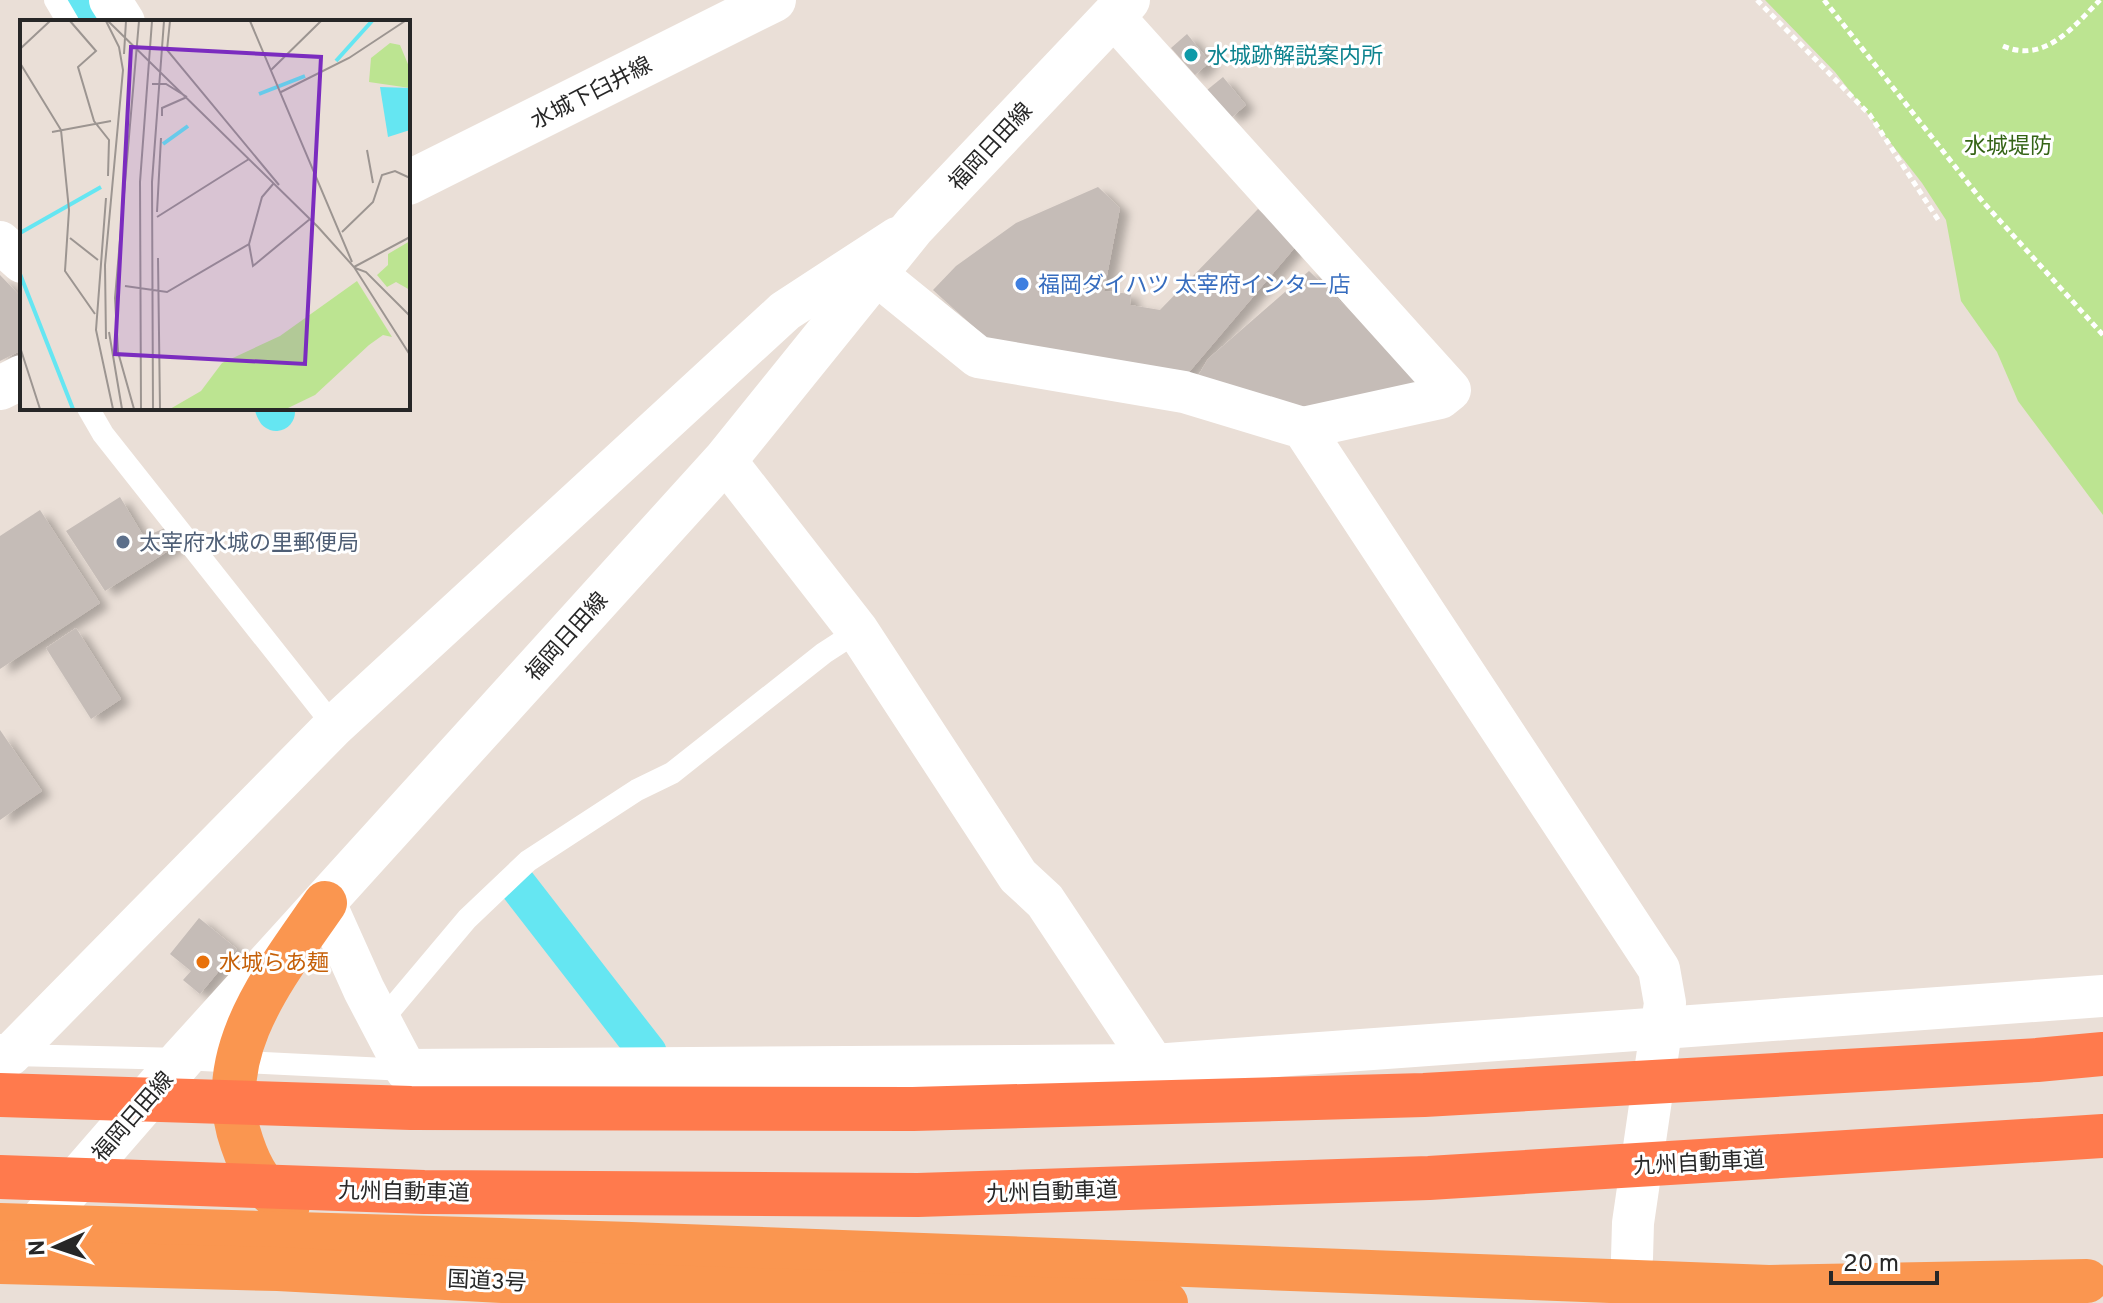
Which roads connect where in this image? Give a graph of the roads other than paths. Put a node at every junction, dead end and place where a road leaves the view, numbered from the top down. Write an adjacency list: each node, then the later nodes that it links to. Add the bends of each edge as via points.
1 (55, 0): 5 (lane)
2 (110, 0): 6 (street)
3 (774, 0): 7 (main road, 水城下臼井線)
4 (1120, 8): 8 (main road, 福岡日田線); 15 (street, via 1450,390 1440,398)
5 (67, 20)
6 (123, 20)
7 (410, 182)
8 (914, 226): 11 (main road, 福岡日田線); 18 (street, via 785,311)
9 (0, 242): 10 (street)
10 (20, 260)
11 (877, 275): 15 (street, via 978,357 1184,392); 16 (main road, 福岡日田線)
12 (20, 378): 13 (main road)
13 (0, 388)
14 (89, 410): 18 (lane)
15 (1303, 428): 22 (street, via 1659,969 1665,1003)
16 (725, 460): 17 (street); 19 (main road, 福岡日田線)
17 (858, 631): 21 (lane, via 672,773 528,861 467,919); 26 (street, via 1018,876 1045,901)
18 (334, 726): 27 (street)
19 (325, 903): 21 (street); 24 (main road, 福岡日田線); 25 (highway, via 267,989)
20 (2103, 996): 22 (street)
21 (382, 1020): 28 (street)
22 (1661, 1028): 26 (street); 33 (street)
23 (2103, 1054): 27 (highway, via 1424,1095 913,1109 411,1108)
24 (182, 1059): 25 (lane); 27 (lane); 31 (main road, 福岡日田線)
25 (236, 1062): 28 (lane); 32 (highway, via 238,1132 250,1166 270,1195 304,1214)
26 (1154, 1065): 28 (street)
27 (3, 1068)
28 (406, 1070)
29 (2103, 1136): 30 (highway, 九州自動車道, via 1429,1178 918,1195 424,1192)
30 (0, 1177)
31 (18, 1226): 32 (highway); 34 (main road, 福岡日田線)
32 (379, 1237): 35 (highway, via 1769,1287)
33 (1632, 1258)
34 (0, 1265): 36 (highway, 国道3号, via 278,1269 539,1283)
35 (2095, 1279): 37 (highway)
36 (1166, 1303)
37 (1979, 1303)

